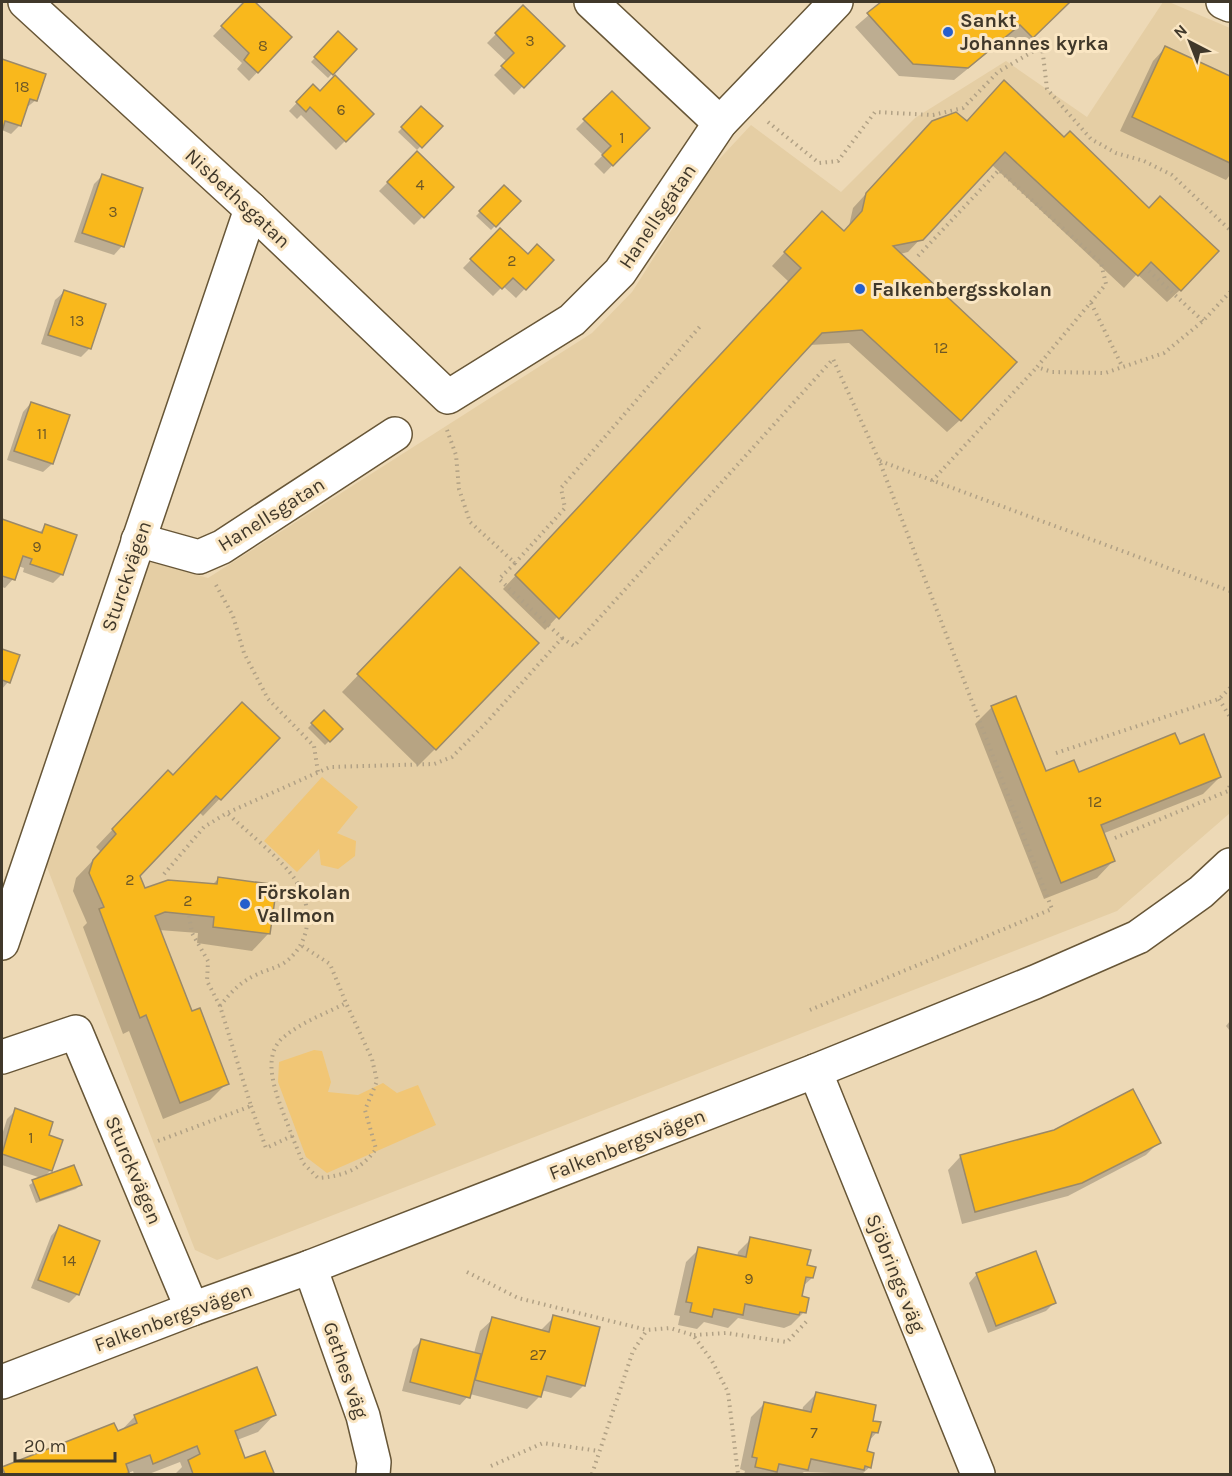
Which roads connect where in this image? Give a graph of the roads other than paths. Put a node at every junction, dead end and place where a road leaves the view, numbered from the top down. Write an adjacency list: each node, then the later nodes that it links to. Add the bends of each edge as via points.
1 (25, 2): 7 (street, Nisbethsgatan)
2 (591, 2): 6 (street)
3 (836, 2): 6 (street, Hanellsgatan)
4 (1223, 2): 5 (street)
5 (1230, 5)
6 (731, 112): 8 (street, Hanellsgatan, via 620,272 572,320)
7 (251, 209): 8 (street, Nisbethsgatan); 10 (street, Sturckvägen)
8 (447, 411)
9 (395, 434): 10 (street, Hanellsgatan, via 222,547 199,557)
10 (138, 540): 12 (street, Sturckvägen)
11 (1230, 865): 14 (street, Falkenbergsvägen, via 1201,892 1138,937)
12 (2, 943)
13 (2, 1057): 16 (street, Sturckvägen, via 76,1032)
14 (815, 1071): 15 (street, Falkenbergsvägen); 19 (street, Sjöbrings väg)
15 (310, 1267): 16 (street, Falkenbergsvägen); 18 (street, Gethes väg, via 363,1416 374,1462)
16 (192, 1309): 17 (street, Falkenbergsvägen)
17 (2, 1382)
18 (373, 1474)
19 (978, 1474)

